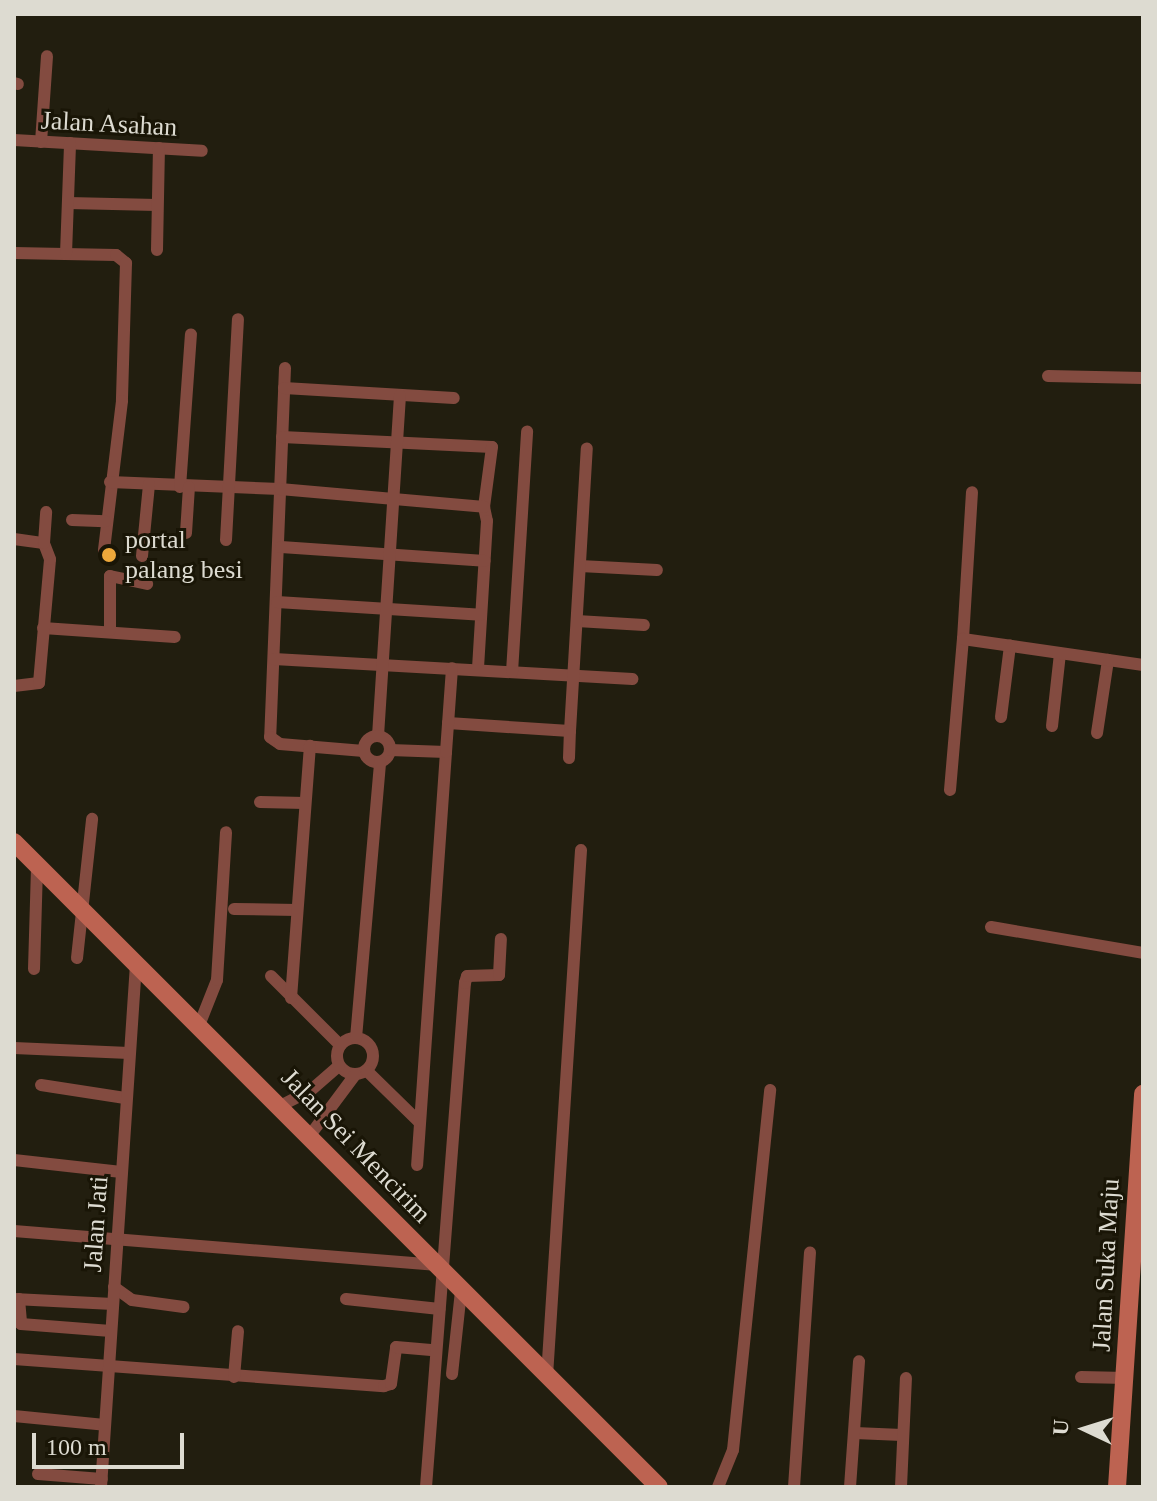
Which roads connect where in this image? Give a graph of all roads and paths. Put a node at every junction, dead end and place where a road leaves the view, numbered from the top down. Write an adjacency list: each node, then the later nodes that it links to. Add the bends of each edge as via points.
1 (47, 56): 3 (street)
2 (14, 140): 3 (street, Jalan Asahan)
3 (41, 142): 4 (street, Jalan Asahan)
4 (70, 143): 5 (street, Jalan Asahan); 7 (street)
5 (159, 148): 6 (street, Jalan Asahan); 8 (street)
6 (202, 151)
7 (68, 203): 8 (street); 11 (street)
8 (157, 205): 9 (street)
9 (157, 250)
10 (14, 253): 11 (street)
11 (66, 254): 24 (street, via 116,255 126,263 122,401)
12 (238, 319): 27 (street)
13 (191, 334): 26 (street)
14 (285, 368): 17 (street)
15 (1048, 376): 16 (street)
16 (1143, 378)
17 (284, 388): 18 (street); 21 (street)
18 (400, 396): 19 (street); 22 (street)
19 (454, 398)
20 (527, 431): 64 (street)
21 (282, 437): 22 (street); 28 (street)
22 (398, 441): 30 (street); 31 (street, via 490,445)
23 (587, 449): 44 (street)
24 (110, 482): 25 (street); 34 (street)
25 (149, 484): 26 (street); 42 (street)
26 (184, 487): 27 (street); 35 (street)
27 (230, 487): 28 (street); 37 (street)
28 (280, 489): 30 (street); 39 (street)
29 (972, 492): 55 (street)
30 (393, 497): 31 (street); 41 (street)
31 (484, 507): 43 (street)
32 (46, 512): 38 (street)
33 (72, 520): 34 (street)
34 (105, 521): 40 (street)
35 (186, 533)
36 (14, 539): 38 (street)
37 (226, 540)
38 (44, 543): 52 (street, via 50,559)
39 (281, 547): 41 (street); 47 (street)
40 (104, 550)
41 (389, 552): 43 (street); 48 (street)
42 (142, 556)
43 (485, 561): 49 (street)
44 (580, 566): 45 (street); 50 (street)
45 (657, 570)
46 (147, 584): 53 (street, via 110,576)
47 (277, 602): 48 (street); 58 (street)
48 (385, 608): 49 (street); 60 (street)
49 (481, 615): 63 (street)
50 (577, 621): 51 (street); 65 (street)
51 (644, 625)
52 (43, 628): 53 (street); 67 (street, via 38,686)
53 (110, 630): 54 (street)
54 (175, 637)
55 (963, 639): 56 (street); 80 (street)
56 (1010, 646): 57 (street); 68 (street)
57 (1060, 653): 59 (street); 70 (street)
58 (274, 659): 60 (street); 74 (street, via 270,737 280,744)
59 (1108, 660): 61 (street); 72 (street)
60 (382, 665): 62 (street); 73 (street)
61 (1143, 665)
62 (452, 668): 63 (street); 69 (street)
63 (478, 670): 64 (street)
64 (512, 672): 65 (street)
65 (574, 676): 66 (street); 71 (street)
66 (632, 679)
67 (14, 686)
68 (1001, 717)
69 (448, 723): 71 (street); 77 (street)
70 (1052, 726)
71 (570, 731): 78 (street)
72 (1097, 733)
73 (378, 736): 75 (street); 76 (street, via 368,739)
74 (310, 746): 76 (street); 82 (street)
75 (390, 750): 77 (street); 79 (street)
76 (364, 751): 79 (street)
77 (446, 752): 113 (street)
78 (569, 758)
79 (380, 762): 100 (street)
80 (950, 790)
81 (260, 802): 82 (street)
82 (305, 803): 90 (street)
83 (92, 819): 88 (street, via 88,890)
84 (226, 832): 99 (street, via 217,980)
85 (14, 842): 87 (street, Jalan Sei Mencirim)
86 (581, 850): 138 (street)
87 (37, 865): 88 (street, Jalan Sei Mencirim); 96 (street)
88 (80, 909): 94 (street); 95 (street, Jalan Sei Mencirim)
89 (234, 909): 90 (street)
90 (297, 910): 98 (street)
91 (991, 927): 93 (street)
92 (501, 939): 122 (street, via 499,975 467,976 465,983)
93 (1143, 953)
94 (77, 958)
95 (136, 964): 99 (street, Jalan Sei Mencirim); 103 (street, Jalan Jati)
96 (34, 969)
97 (271, 976): 98 (street)
98 (291, 998): 101 (street)
99 (200, 1023): 111 (street, Jalan Sei Mencirim)
100 (356, 1038): 101 (street); 105 (street, via 371,1047 373,1060)
101 (340, 1045): 104 (street)
102 (14, 1048): 103 (street)
103 (129, 1053): 110 (street, Jalan Jati)
104 (339, 1066): 105 (street); 108 (street)
105 (361, 1073): 112 (street); 113 (street)
106 (41, 1085): 110 (street)
107 (770, 1090): 151 (street, via 733,1450)
108 (310, 1091): 111 (street); 112 (street)
109 (1143, 1094): 118 (street, Jalan Suka Maju)
110 (125, 1098): 117 (street, Jalan Jati)
111 (280, 1106): 114 (street, Jalan Sei Mencirim)
112 (326, 1109): 114 (street)
113 (419, 1122): 116 (street)
114 (311, 1134): 122 (street, Jalan Sei Mencirim)
115 (14, 1160): 117 (street)
116 (417, 1165)
117 (121, 1172): 120 (street, Jalan Jati)
118 (1139, 1214): 129 (street, Jalan Suka Maju)
119 (14, 1231): 120 (street)
120 (117, 1241): 122 (street); 123 (street, Jalan Jati)
121 (810, 1253): 152 (street)
122 (439, 1269): 124 (street, Jalan Sei Mencirim); 130 (street)
123 (114, 1287): 127 (street, Jalan Jati); 128 (street, via 132,1300)
124 (461, 1291): 137 (street); 138 (street, Jalan Sei Mencirim)
125 (17, 1299): 127 (street); 131 (street, via 21,1324)
126 (346, 1299): 130 (street)
127 (113, 1304): 131 (street, Jalan Jati)
128 (184, 1307)
129 (1136, 1308): 142 (street, Jalan Suka Maju)
130 (439, 1309): 133 (street)
131 (111, 1331): 136 (street, Jalan Jati)
132 (238, 1331): 139 (street)
133 (434, 1350): 139 (street, via 396,1347 391,1384 384,1386); 149 (street)
134 (14, 1359): 136 (street)
135 (859, 1361): 145 (street)
136 (110, 1369): 139 (street); 144 (street, Jalan Jati)
137 (452, 1374)
138 (547, 1376): 150 (street, Jalan Sei Mencirim)
139 (234, 1377)
140 (1081, 1377): 142 (street)
141 (906, 1378): 146 (street)
142 (1126, 1378): 155 (street, Jalan Suka Maju)
143 (14, 1416): 144 (street)
144 (105, 1425): 148 (street, Jalan Jati)
145 (855, 1433): 146 (street); 153 (street)
146 (902, 1435): 154 (street)
147 (38, 1474): 148 (street)
148 (101, 1483)
149 (426, 1487)
150 (659, 1487)
151 (718, 1487)
152 (794, 1487)
153 (850, 1487)
154 (901, 1487)
155 (1117, 1487)

